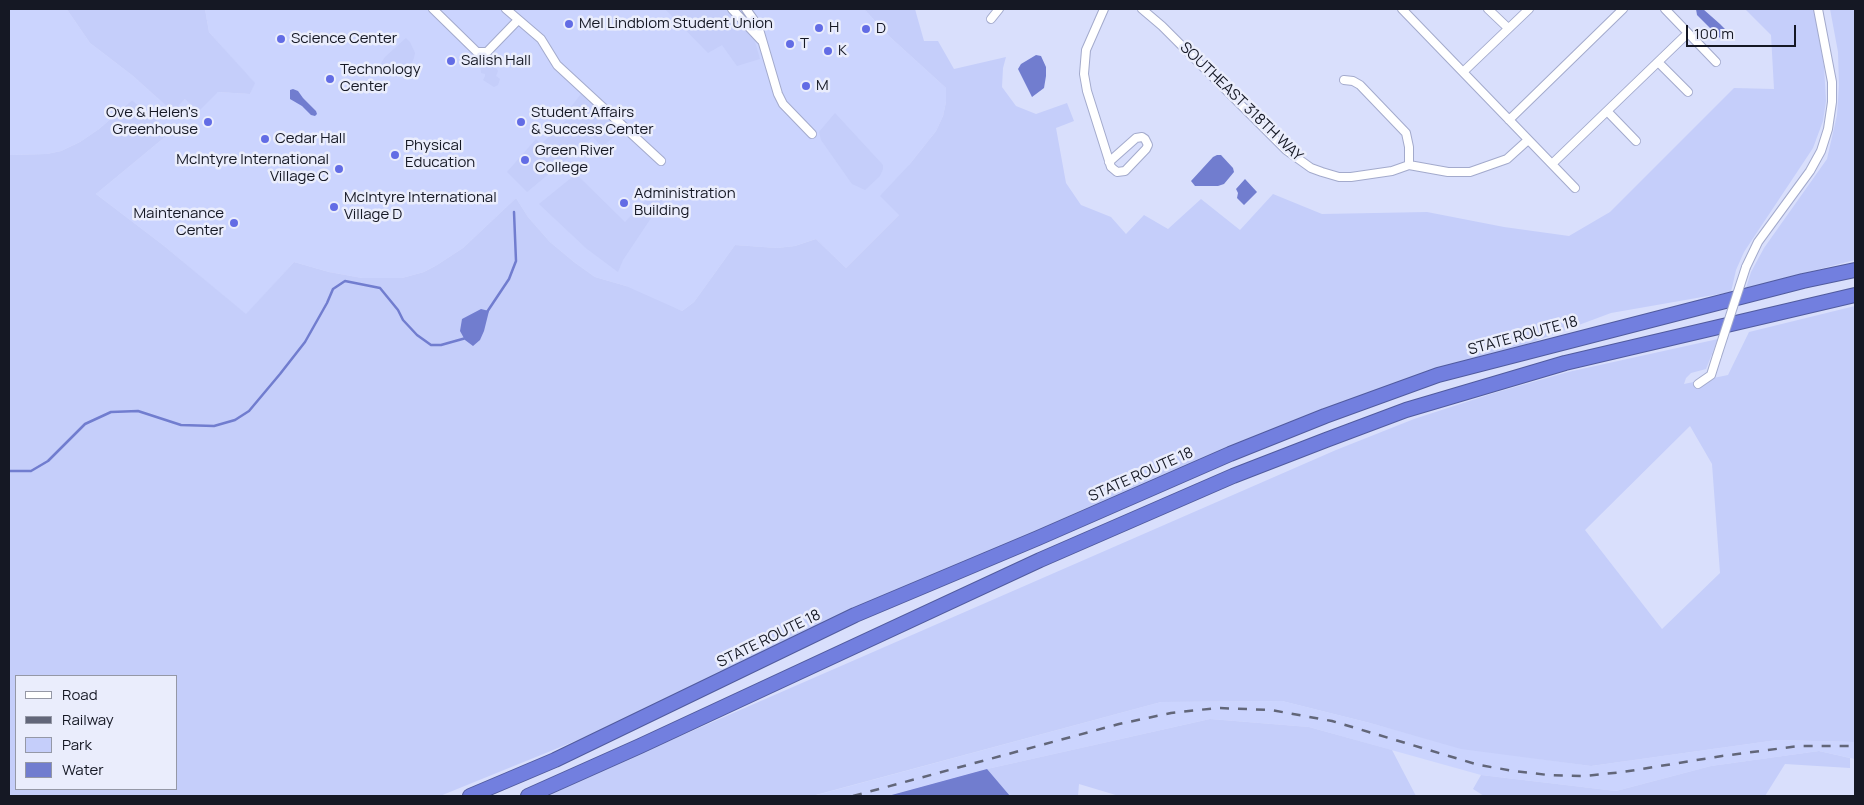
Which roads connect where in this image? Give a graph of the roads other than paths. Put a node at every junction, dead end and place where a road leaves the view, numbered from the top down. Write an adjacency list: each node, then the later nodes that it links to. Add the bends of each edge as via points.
1 (433, 9): 15 (street, via 477,52 486,52)
2 (506, 9): 15 (street)
3 (732, 9): 18 (street)
4 (746, 9): 18 (street, via 758,26)
5 (999, 9): 14 (street)
6 (1104, 9): 30 (street, via 1086,50 1084,74)
7 (1142, 9): 32 (street, SOUTHEAST 318TH WAY, via 1286,150 1311,168 1339,177 1351,177)
8 (1402, 9): 21 (street)
9 (1488, 9): 16 (street)
10 (1529, 9): 16 (street)
11 (1623, 9): 25 (street)
12 (1665, 9): 17 (street)
13 (1818, 9): 36 (street, bridge, via 1832,82 1828,129 1821,151 1758,242 1746,267 1711,375)
14 (991, 19)
15 (518, 20): 29 (street, via 542,39 557,65)
16 (1508, 28): 21 (street)
17 (1688, 33): 19 (street); 20 (street)
18 (763, 44): 26 (street, via 783,104)
19 (1658, 62): 23 (street); 24 (street)
20 (1716, 62)
21 (1463, 72): 25 (street)
22 (1344, 80): 32 (street, via 1360,86 1406,133 1410,146)
23 (1688, 92)
24 (1607, 111): 28 (street); 31 (street)
25 (1508, 120): 27 (street)
26 (812, 134)
27 (1528, 140): 31 (street); 32 (street, via 1507,159 1470,172)
28 (1636, 141)
29 (661, 161)
30 (1109, 162): 30 (street, via 1114,171 1125,171 1146,149 1145,139 1136,138)
31 (1552, 164): 33 (street)
32 (1409, 165)
33 (1575, 188)
34 (1855, 270): 37 (highway, STATE ROUTE 18, via 1438,375 1325,416 855,616 555,760)
35 (1855, 296): 38 (highway, via 1565,362 1406,410 1326,440 1233,476 1040,560)
36 (1698, 384)
37 (470, 796)
38 (528, 796)

